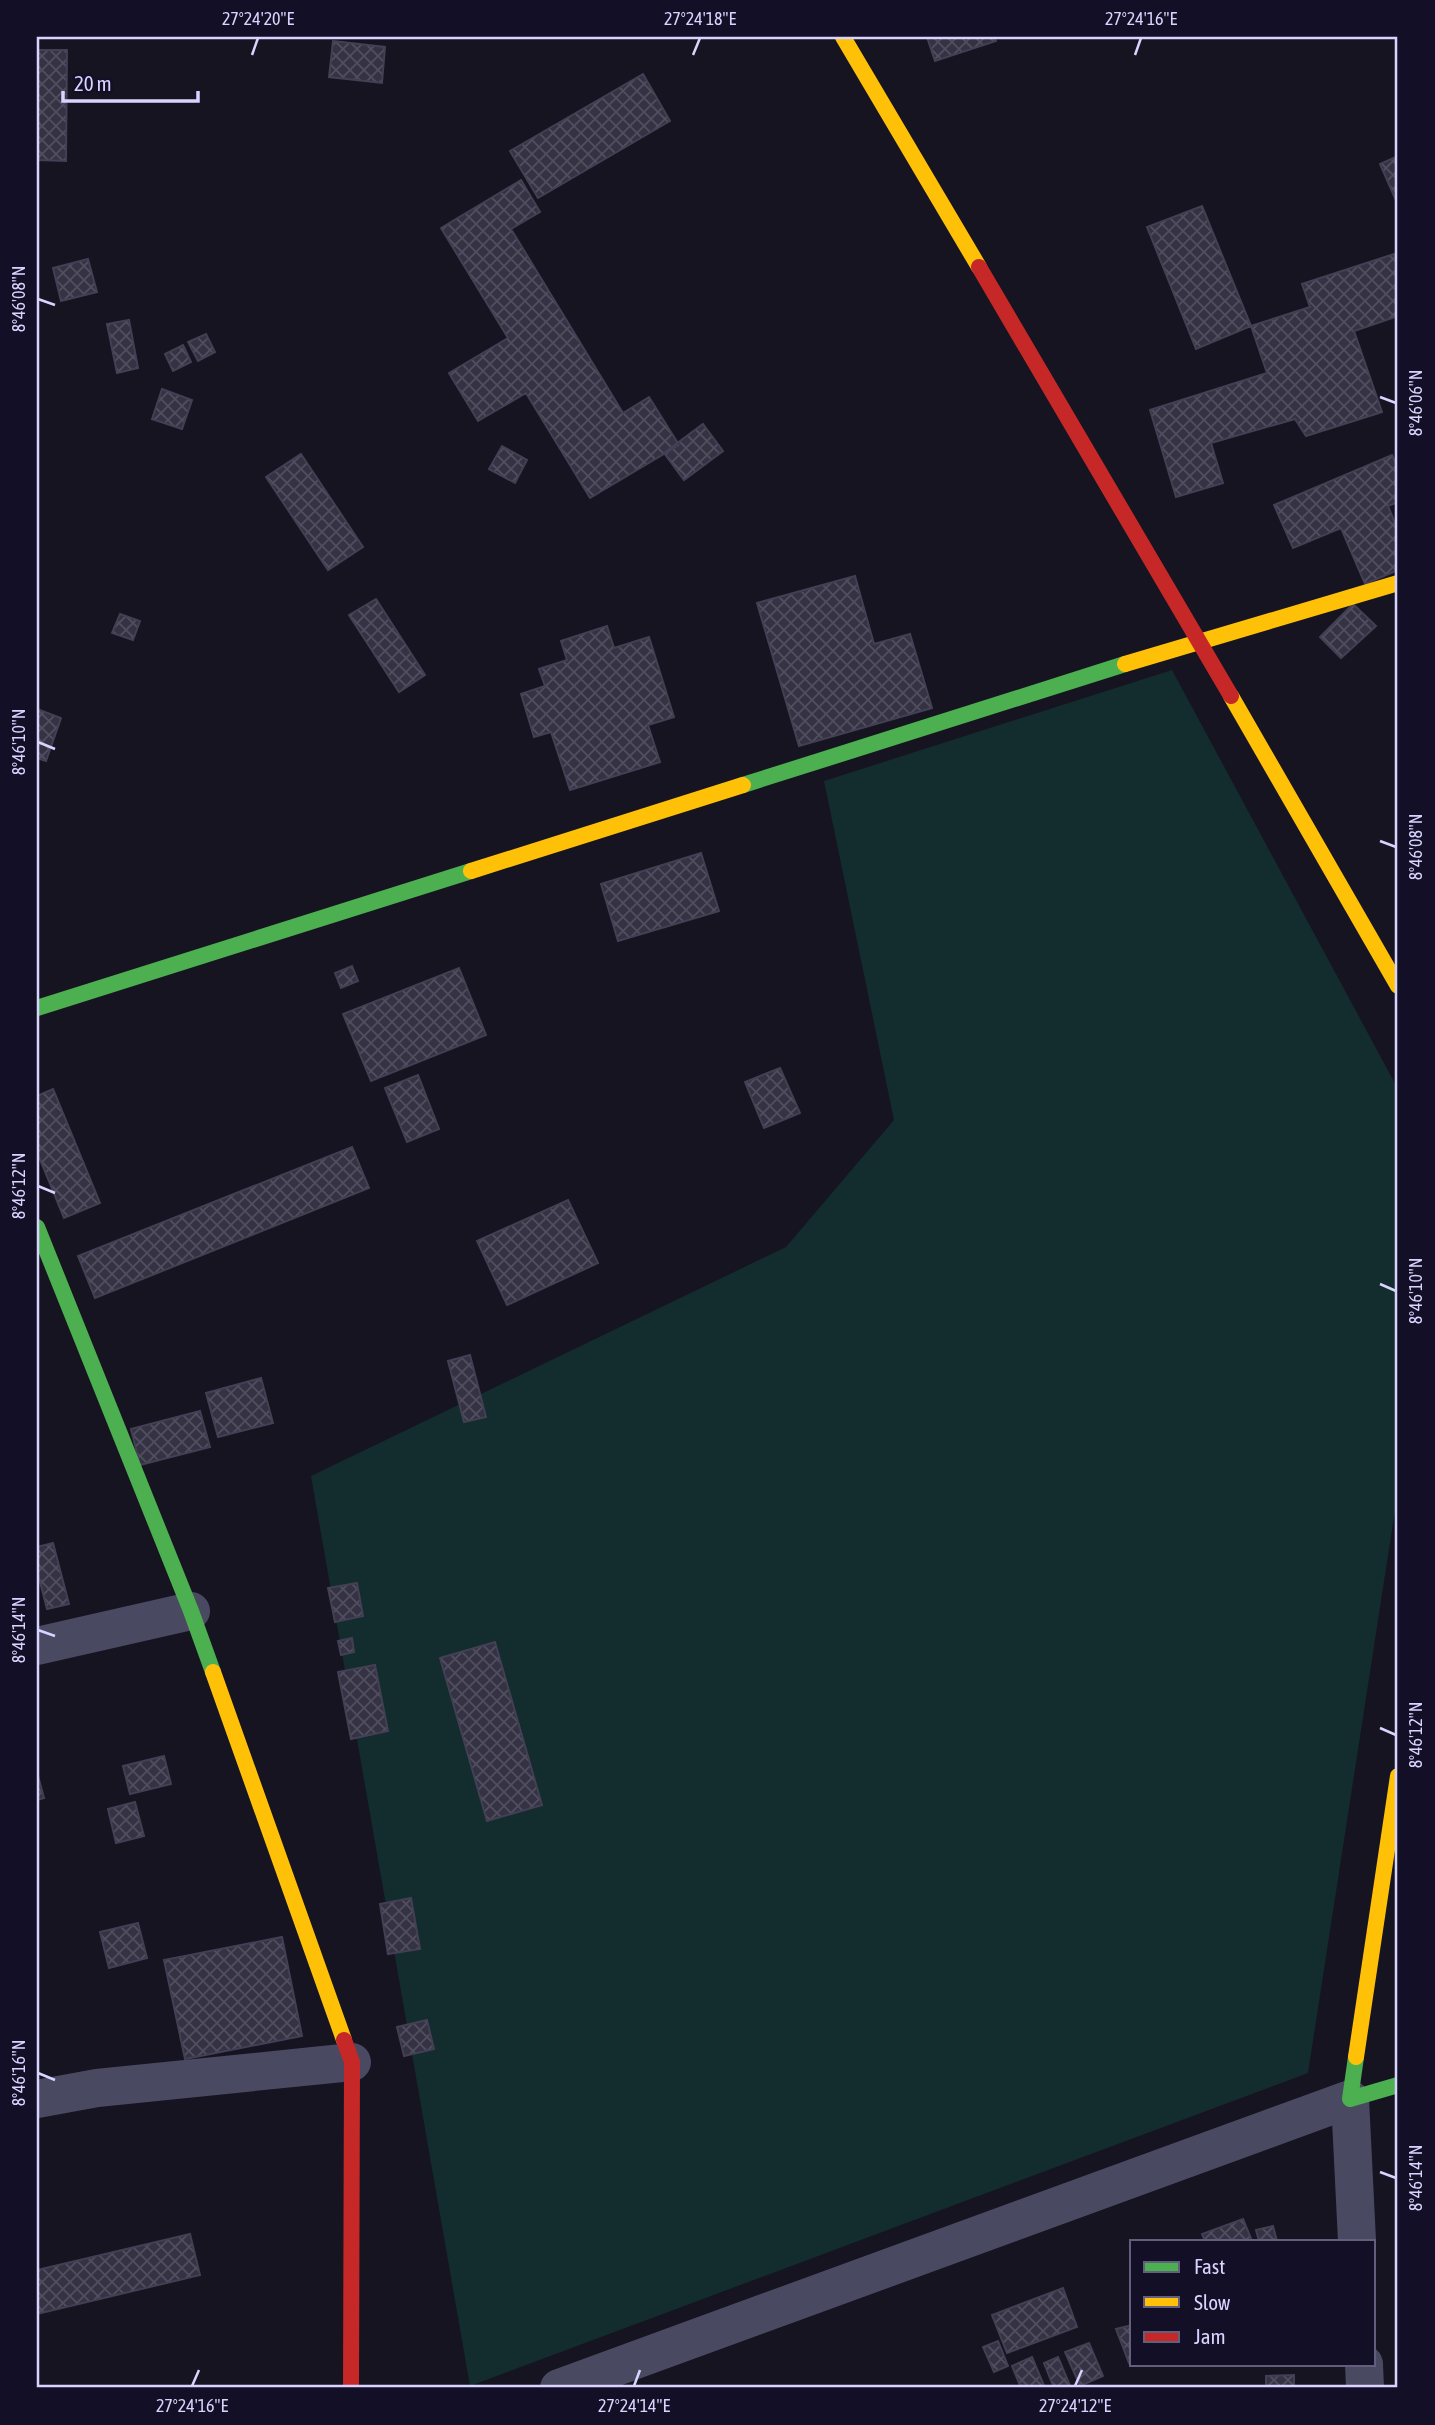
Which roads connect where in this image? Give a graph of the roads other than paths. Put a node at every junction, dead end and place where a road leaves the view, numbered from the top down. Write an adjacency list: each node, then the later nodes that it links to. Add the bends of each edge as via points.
1 (843, 37): 3 (street)
2 (1398, 583): 3 (street)
3 (1198, 641): 4 (street); 5 (street)
4 (1398, 986)
5 (37, 1008)
6 (37, 1227): 7 (street)
7 (47, 1279): 8 (street)
8 (191, 1611): 9 (street); 11 (street)
9 (37, 1646)
10 (1398, 1776): 14 (street)
11 (352, 2062): 13 (street, via 97,2088); 17 (street)
12 (1398, 2085): 14 (street)
13 (37, 2099)
14 (1350, 2099): 15 (street); 18 (street)
15 (1357, 2240)
16 (1364, 2366): 19 (street)
17 (351, 2388)
18 (559, 2388)
19 (1365, 2388)

